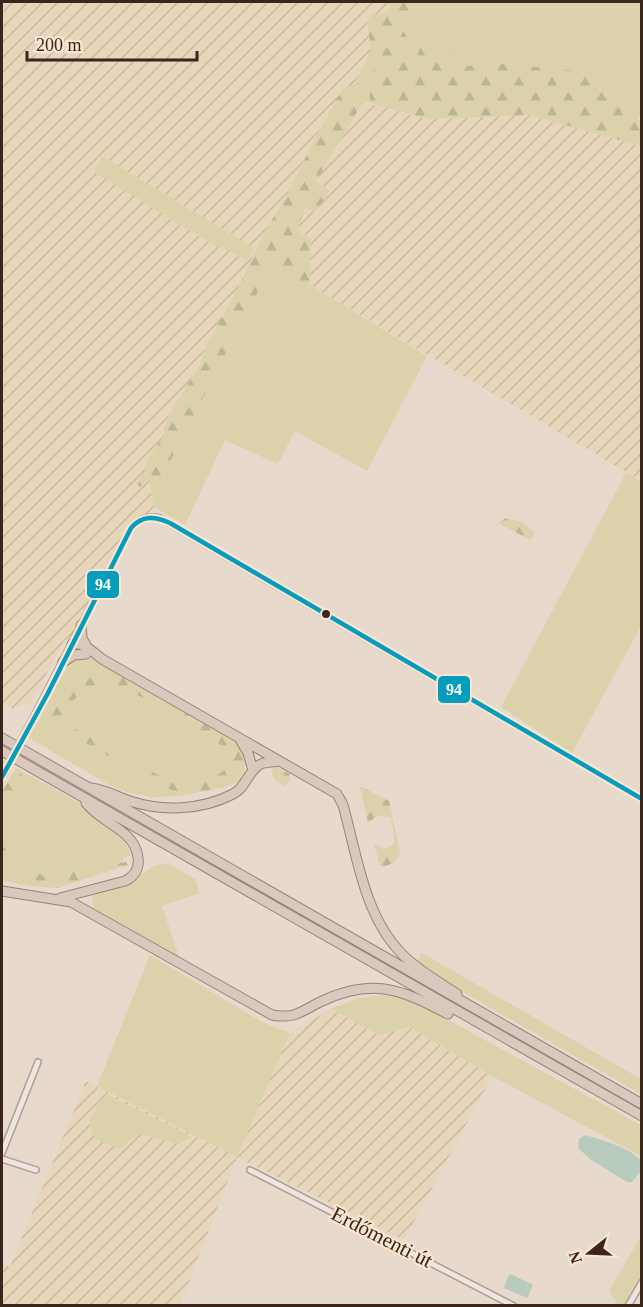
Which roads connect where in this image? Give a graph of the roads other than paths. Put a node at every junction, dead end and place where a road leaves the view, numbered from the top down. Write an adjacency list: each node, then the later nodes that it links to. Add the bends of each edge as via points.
1 (81, 625): 2 (street); 3 (highway); 14 (street, via 131,528 139,520 153,517 170,523)
2 (72, 644): 3 (highway); 4 (street)
3 (86, 650): 4 (highway); 6 (highway)
4 (63, 662): 11 (street, bridge)
5 (2, 738): 12 (highway)
6 (240, 739): 8 (highway); 10 (highway)
7 (2, 751): 13 (highway)
8 (262, 752): 9 (highway); 10 (highway)
9 (279, 761): 10 (highway); 20 (highway, via 339,797 371,907 381,928 406,957)
10 (255, 767): 12 (highway, via 246,784 235,793 174,808 148,806 104,789)
11 (2, 777)
12 (84, 786): 20 (highway)
13 (80, 796): 15 (highway, via 93,812 127,836 138,853 139,865 132,878); 21 (highway)
14 (642, 799)
15 (95, 890): 17 (highway); 19 (highway, via 89,897)
16 (2, 891): 18 (highway)
17 (74, 895): 18 (highway); 19 (highway)
18 (56, 899): 19 (highway)
19 (90, 909): 21 (highway, via 272,1015 299,1014 335,995 381,987 414,996 465,1023)
20 (498, 1024): 23 (highway)
21 (486, 1029): 24 (highway)
22 (38, 1062): 25 (street)
23 (642, 1104)
24 (642, 1116)
25 (2, 1154)
26 (2, 1159): 27 (street)
27 (36, 1170)
28 (250, 1170): 30 (street, Erdőmenti út)
29 (642, 1282): 31 (street)
30 (514, 1305)
31 (628, 1305)

